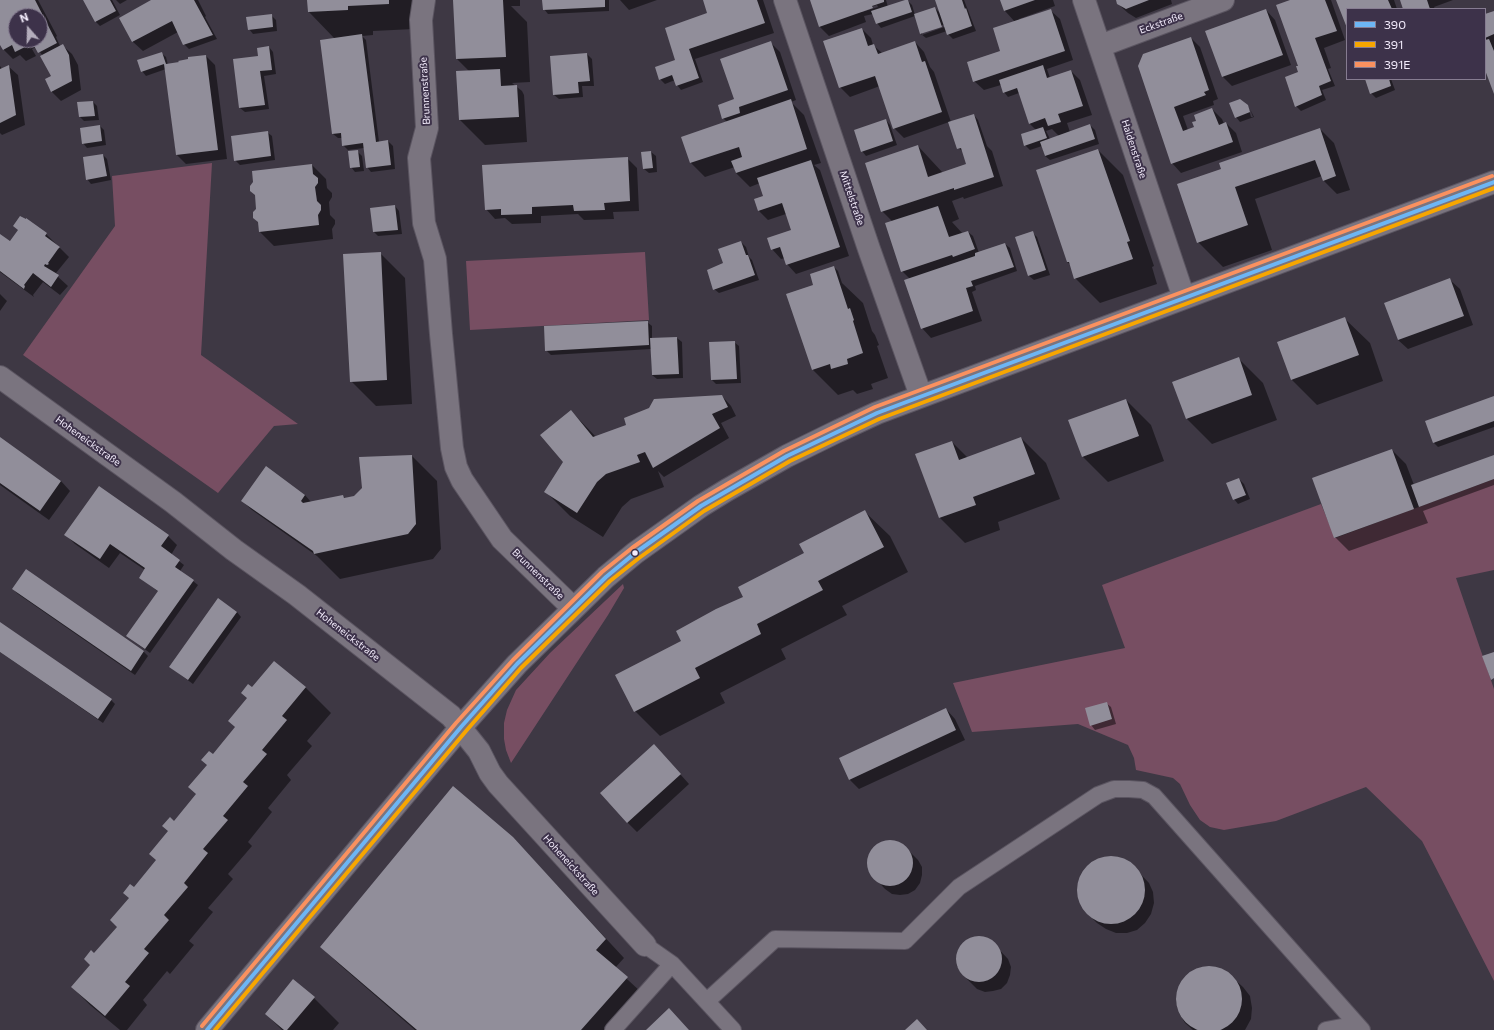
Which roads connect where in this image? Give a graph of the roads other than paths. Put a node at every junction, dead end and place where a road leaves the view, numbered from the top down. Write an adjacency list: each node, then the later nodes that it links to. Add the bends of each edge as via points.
1 (424, 0): 10 (street, Brunnenstraße, via 421,20 427,128 419,158 424,223 435,259 452,448 456,467 502,539)
2 (785, 0): 9 (street, Mittelstraße)
3 (1084, 0): 5 (street, Haldenstraße)
4 (1223, 0): 5 (street, Eckstraße)
5 (1100, 46): 7 (street, Haldenstraße)
6 (1494, 182): 7 (street)
7 (1184, 298): 9 (street)
8 (0, 377): 11 (street, Hoheneickstraße, via 297,595 451,716)
9 (921, 396): 10 (street, via 838,431 727,490 635,553)
10 (573, 608): 11 (street, Brunnenstraße, via 517,664)
11 (461, 727): 12 (street, Hoheneickstraße, via 479,751 498,784); 16 (street, Brunnenstraße)
12 (645, 945): 13 (lane)
13 (672, 964): 14 (lane); 17 (lane)
14 (707, 1001): 15 (lane, via 775,939 905,941 959,887 1098,794 1114,789 1129,789 1143,790 1154,796); 18 (lane)
15 (1360, 1028): 19 (lane, via 1347,1026)
16 (207, 1030)
17 (613, 1030)
18 (733, 1030)
19 (1326, 1030)

